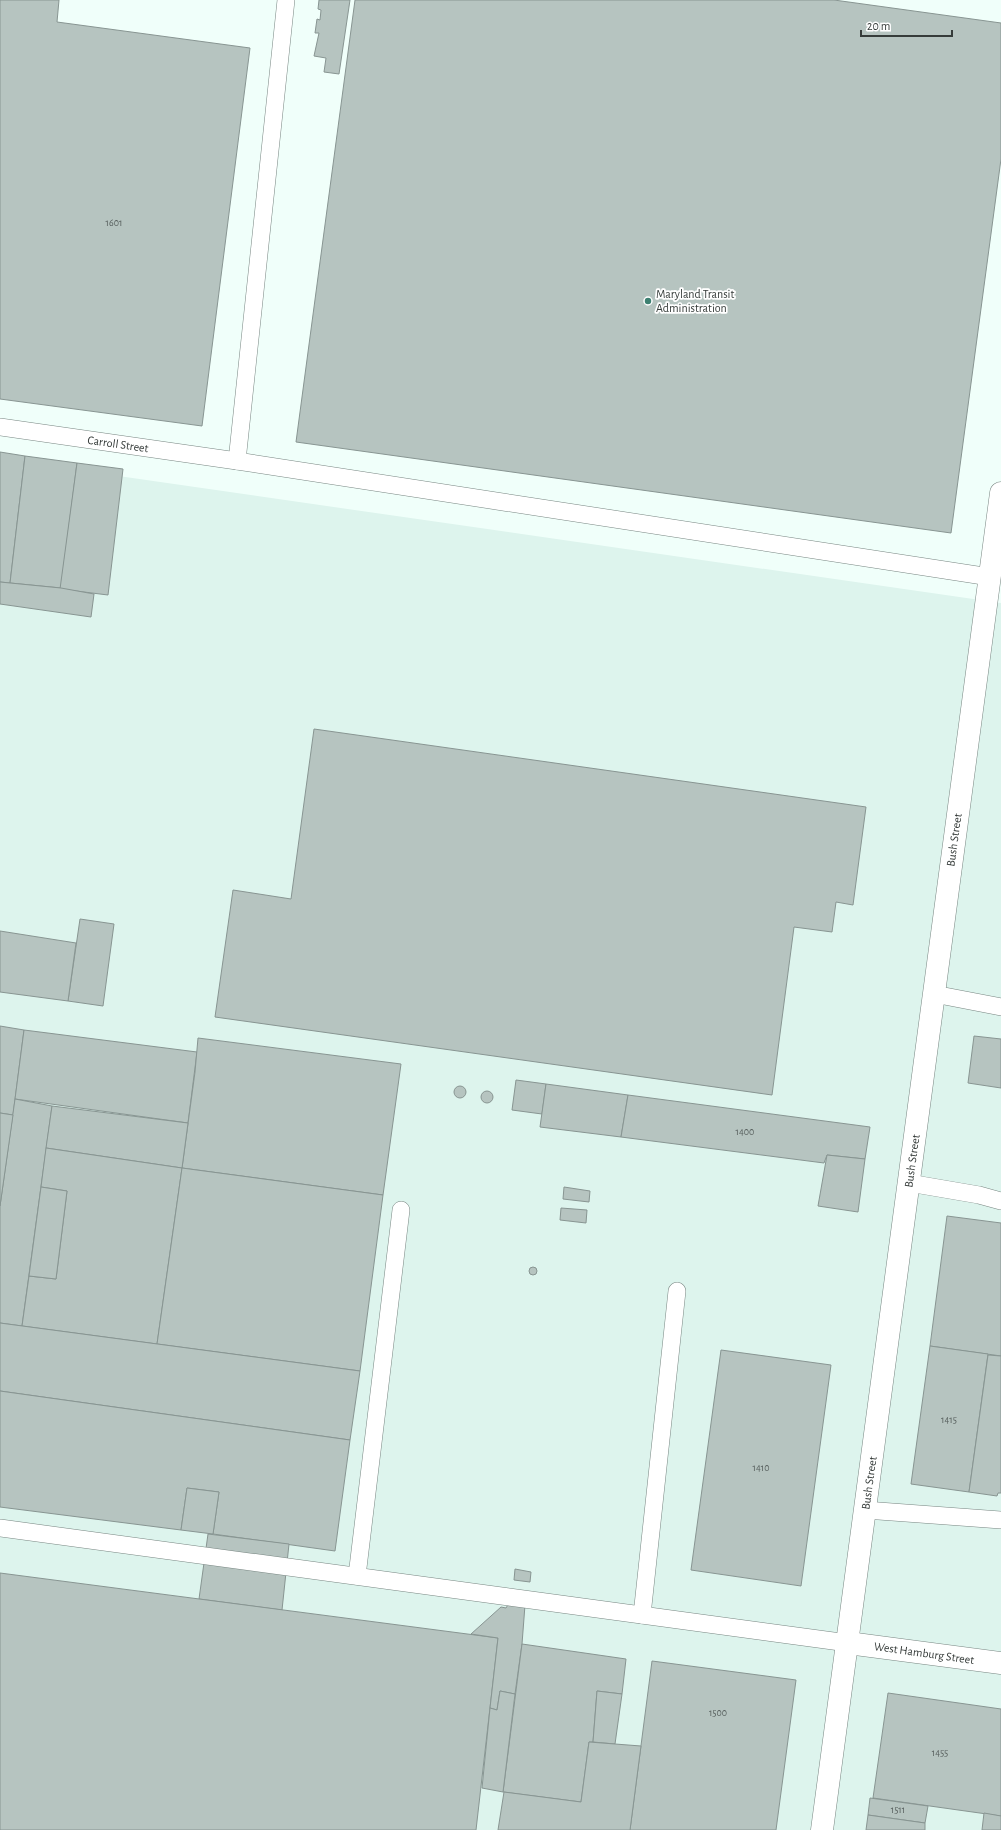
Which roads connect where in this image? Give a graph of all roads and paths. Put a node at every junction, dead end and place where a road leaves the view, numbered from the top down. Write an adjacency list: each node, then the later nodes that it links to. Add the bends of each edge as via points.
1 (286, 0): 3 (lane)
2 (0, 427): 3 (lane, Carroll Street)
3 (237, 461): 5 (lane, Carroll Street)
4 (1001, 493): 5 (street, Bush Street)
5 (995, 578): 6 (street, Bush Street)
6 (934, 994): 7 (lane); 8 (street, Bush Street)
7 (1001, 1007)
8 (909, 1183): 9 (lane); 12 (street, Bush Street)
9 (1001, 1201)
10 (401, 1210): 15 (lane)
11 (677, 1291): 16 (lane)
12 (865, 1510): 13 (lane); 17 (street, Bush Street)
13 (1001, 1520)
14 (0, 1528): 15 (lane)
15 (357, 1576): 16 (lane)
16 (642, 1615): 17 (lane)
17 (848, 1643): 18 (street, West Hamburg Street); 19 (street, Bush Street)
18 (1001, 1663)
19 (822, 1830)

